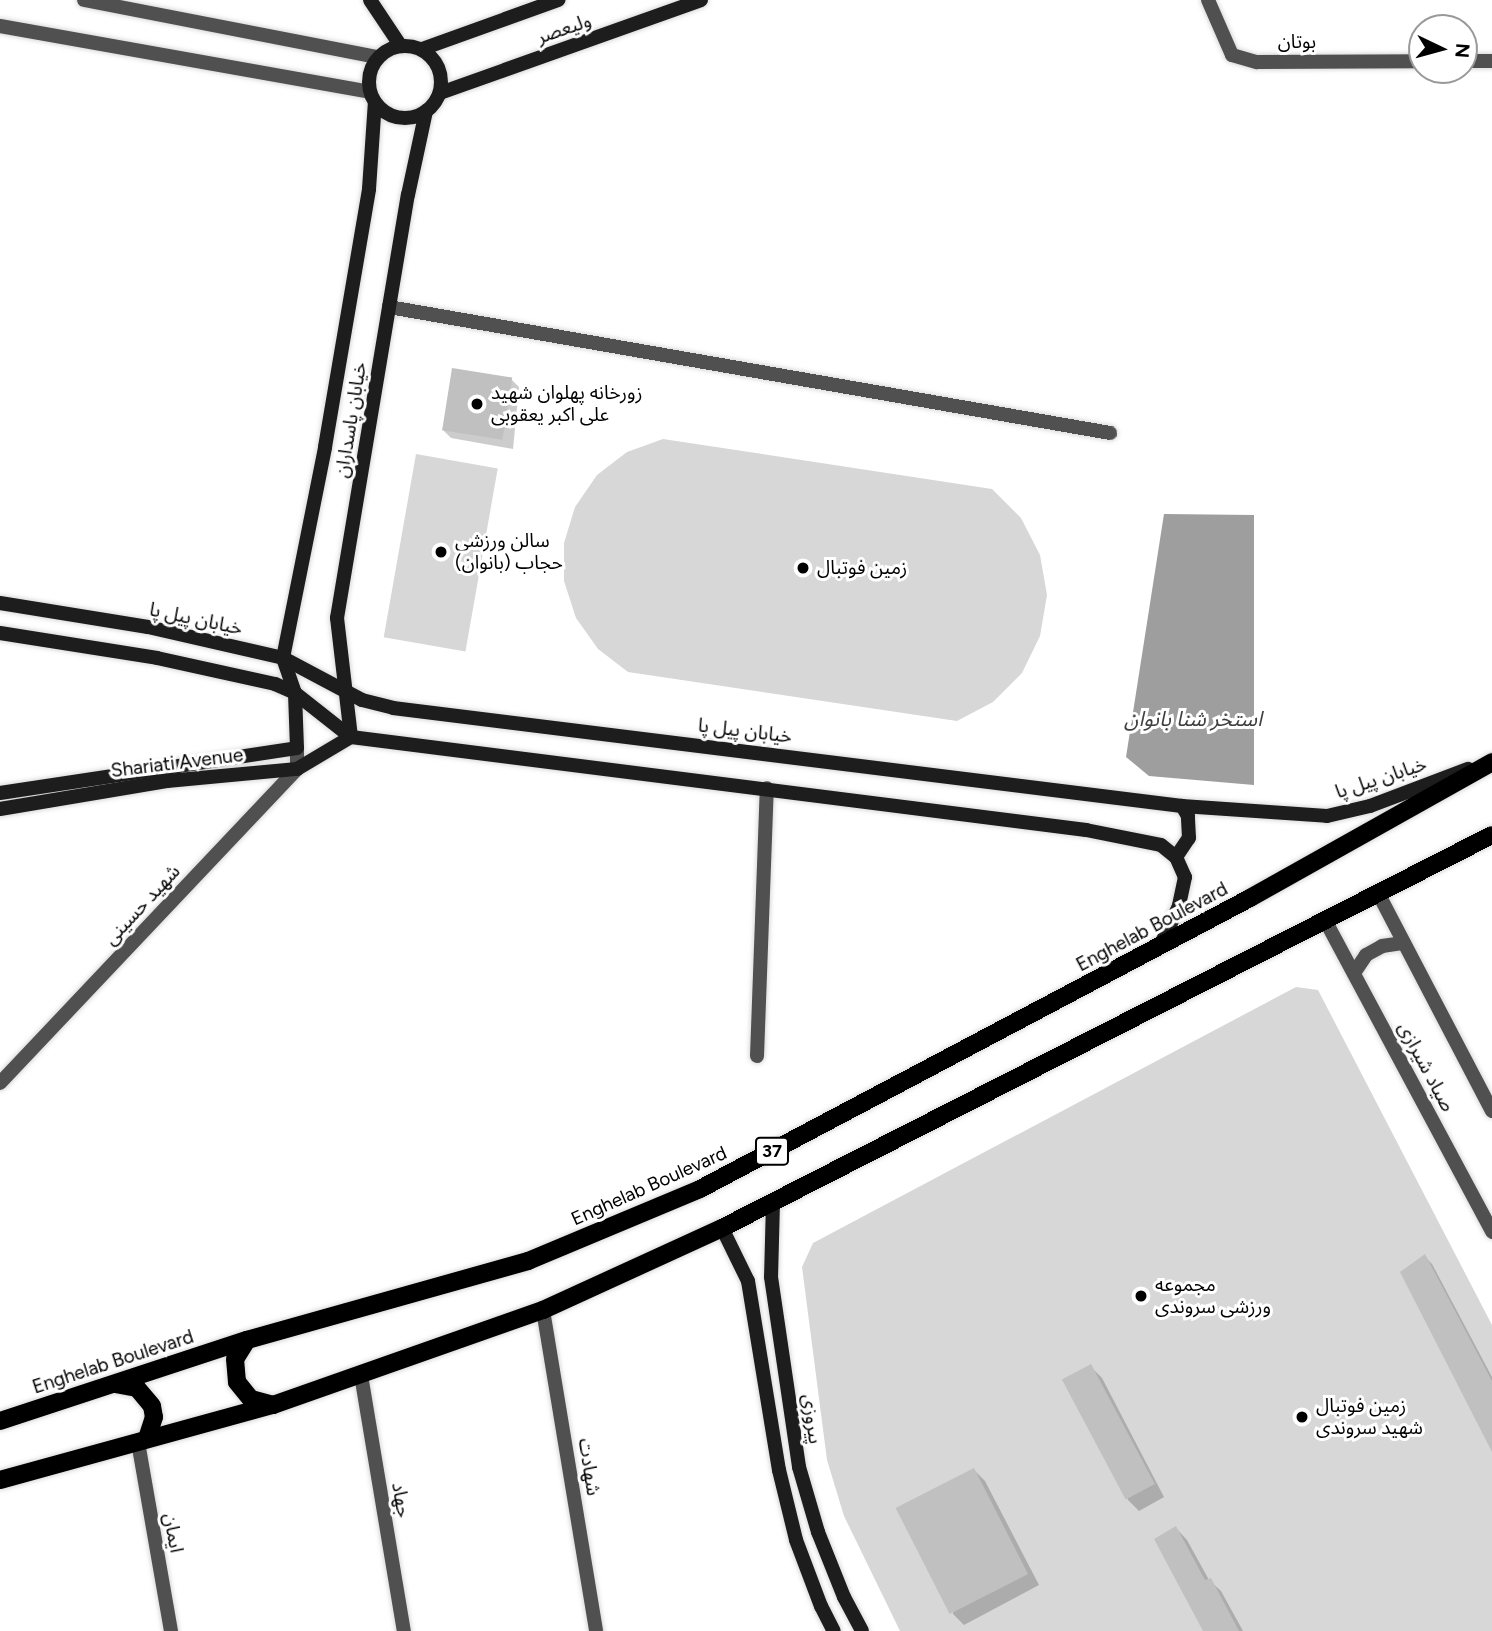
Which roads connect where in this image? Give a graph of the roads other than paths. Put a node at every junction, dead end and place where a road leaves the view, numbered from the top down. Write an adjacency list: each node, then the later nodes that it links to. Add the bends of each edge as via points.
1 (84, 0): 9 (street)
2 (370, 0): 7 (main road)
3 (558, 0): 8 (main road, ولیعصر)
4 (701, 0): 11 (main road, ولیعصر)
5 (1208, 0): 10 (street, بوتان, via 1232,54 1256,62)
6 (0, 26): 12 (street)
7 (400, 45): 8 (main road); 9 (main road)
8 (422, 49): 11 (main road, via 437,63)
9 (378, 57): 12 (main road, via 369,79)
10 (1408, 61)
11 (440, 93): 13 (main road)
12 (373, 97): 13 (main road, via 393,116 416,117); 18 (main road, خیابان پاسداران, via 369,189)
13 (426, 111): 14 (main road, خیابان پاسداران)
14 (389, 307): 15 (street); 19 (main road, خیابان پاسداران, via 337,618)
15 (1110, 433)
16 (0, 603): 18 (main road, خیابان پیل پا, via 148,627)
17 (0, 633): 20 (main road, via 157,658 275,684)
18 (283, 658): 19 (main road, خیابان پیل پا); 20 (main road)
19 (347, 689): 21 (main road, خیابان پاسداران); 27 (main road, خیابان پیل پا, via 362,700 393,708)
20 (295, 693): 21 (main road); 22 (main road)
21 (351, 737): 24 (main road, Shariati Avenue); 25 (main road)
22 (297, 748): 24 (street); 26 (main road, Shariati Avenue)
23 (1492, 761): 27 (main road, خیابان پیل پا, via 1370,806 1327,816); 34 (main road, Enghelab Boulevard / 37)
24 (297, 769): 28 (main road, Shariati Avenue, via 167,781); 37 (street, شهید حسینی)
25 (767, 788): 30 (main road, via 1086,830 1161,845); 36 (street)
26 (0, 793)
27 (1182, 806): 30 (main road, via 1188,816 1189,838)
28 (0, 809)
29 (1492, 835): 31 (main road, 37)
30 (1176, 857): 34 (main road, via 1185,877 1179,906)
31 (1378, 893): 32 (main road, 37); 33 (street, صیاد شیرازی)
32 (1325, 920): 35 (street, صیاد شیرازی); 39 (main road, 37)
33 (1404, 943): 35 (street, via 1381,946 1366,955); 38 (street, صیاد شیرازی)
34 (1160, 946): 43 (main road, Enghelab Boulevard / 37, via 700,1189 528,1261)
35 (1354, 973): 41 (street, صیاد شیرازی)
36 (757, 1056)
37 (0, 1083)
38 (1492, 1111)
39 (773, 1202): 40 (main road, 37); 54 (main road, پیروزی, via 771,1277 799,1467 817,1532)
40 (722, 1228): 42 (main road, 37); 53 (main road, پیروزی, via 748,1281 779,1470 796,1540)
41 (1492, 1232)
42 (544, 1310): 44 (main road, 37); 52 (street, شهادت)
43 (247, 1340): 45 (main road, Enghelab Boulevard / 37); 46 (main road, via 235,1359 237,1382 251,1399)
44 (361, 1375): 46 (main road, 37); 51 (street, جهاد)
45 (115, 1384): 47 (main road, Enghelab Boulevard / 37); 48 (main road, via 126,1384 146,1396 154,1417)
46 (273, 1405): 48 (main road, 37)
47 (0, 1421)
48 (142, 1440): 49 (main road, 37); 50 (street, ایمان)
49 (0, 1480)
50 (171, 1631)
51 (404, 1631)
52 (596, 1631)
53 (834, 1631)
54 (862, 1631)

